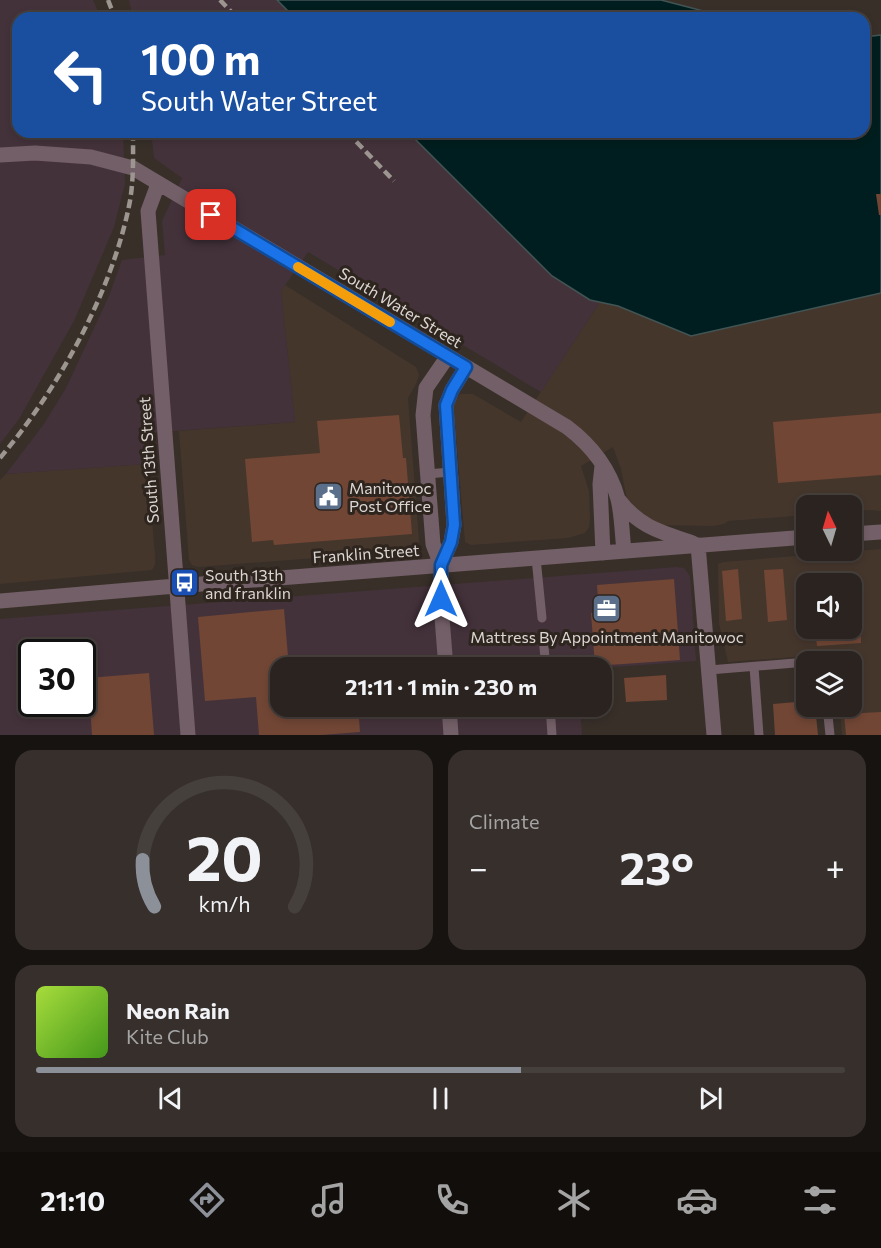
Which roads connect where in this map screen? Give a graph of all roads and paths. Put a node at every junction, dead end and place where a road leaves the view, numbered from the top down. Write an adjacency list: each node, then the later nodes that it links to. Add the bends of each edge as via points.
1 (0, 155): 2 (street, South Water Street, via 91,157 133,168)
2 (158, 184): 3 (street, South Water Street); 17 (street, South 13th Street, via 148,211)
3 (448, 356): 4 (street, South Water Street); 7 (street, via 426,388 423,401)
4 (466, 367): 5 (street, South Water Street, via 567,427 594,451); 6 (street, via 446,405)
5 (602, 466): 8 (street, South Water Street); 14 (street)
6 (451, 472): 7 (lane); 16 (street, via 454,525)
7 (427, 474): 16 (street, via 433,544)
8 (618, 499): 12 (street, via 642,523); 13 (street)
9 (881, 532): 10 (street)
10 (862, 533)
11 (796, 538): 12 (street, Franklin Street)
12 (698, 545): 13 (street, Franklin Street); 25 (street)
13 (624, 551): 14 (street, Franklin Street)
14 (603, 553): 15 (street, Franklin Street)
15 (536, 558): 16 (street, Franklin Street); 19 (lane)
16 (441, 565): 17 (street, Franklin Street); 21 (street)
17 (176, 586): 18 (street, Franklin Street); 29 (street, South 13th Street)
18 (0, 601)
19 (542, 618)
20 (543, 637): 22 (lane)
21 (445, 657)
22 (545, 657)
23 (796, 663): 24 (lane)
24 (754, 667): 25 (lane); 33 (lane)
25 (709, 670): 32 (street)
26 (450, 717): 30 (street)
27 (551, 717): 31 (lane)
28 (828, 717): 34 (lane)
29 (188, 735)
30 (452, 735)
31 (552, 735)
32 (714, 735)
33 (759, 735)
34 (830, 735)

